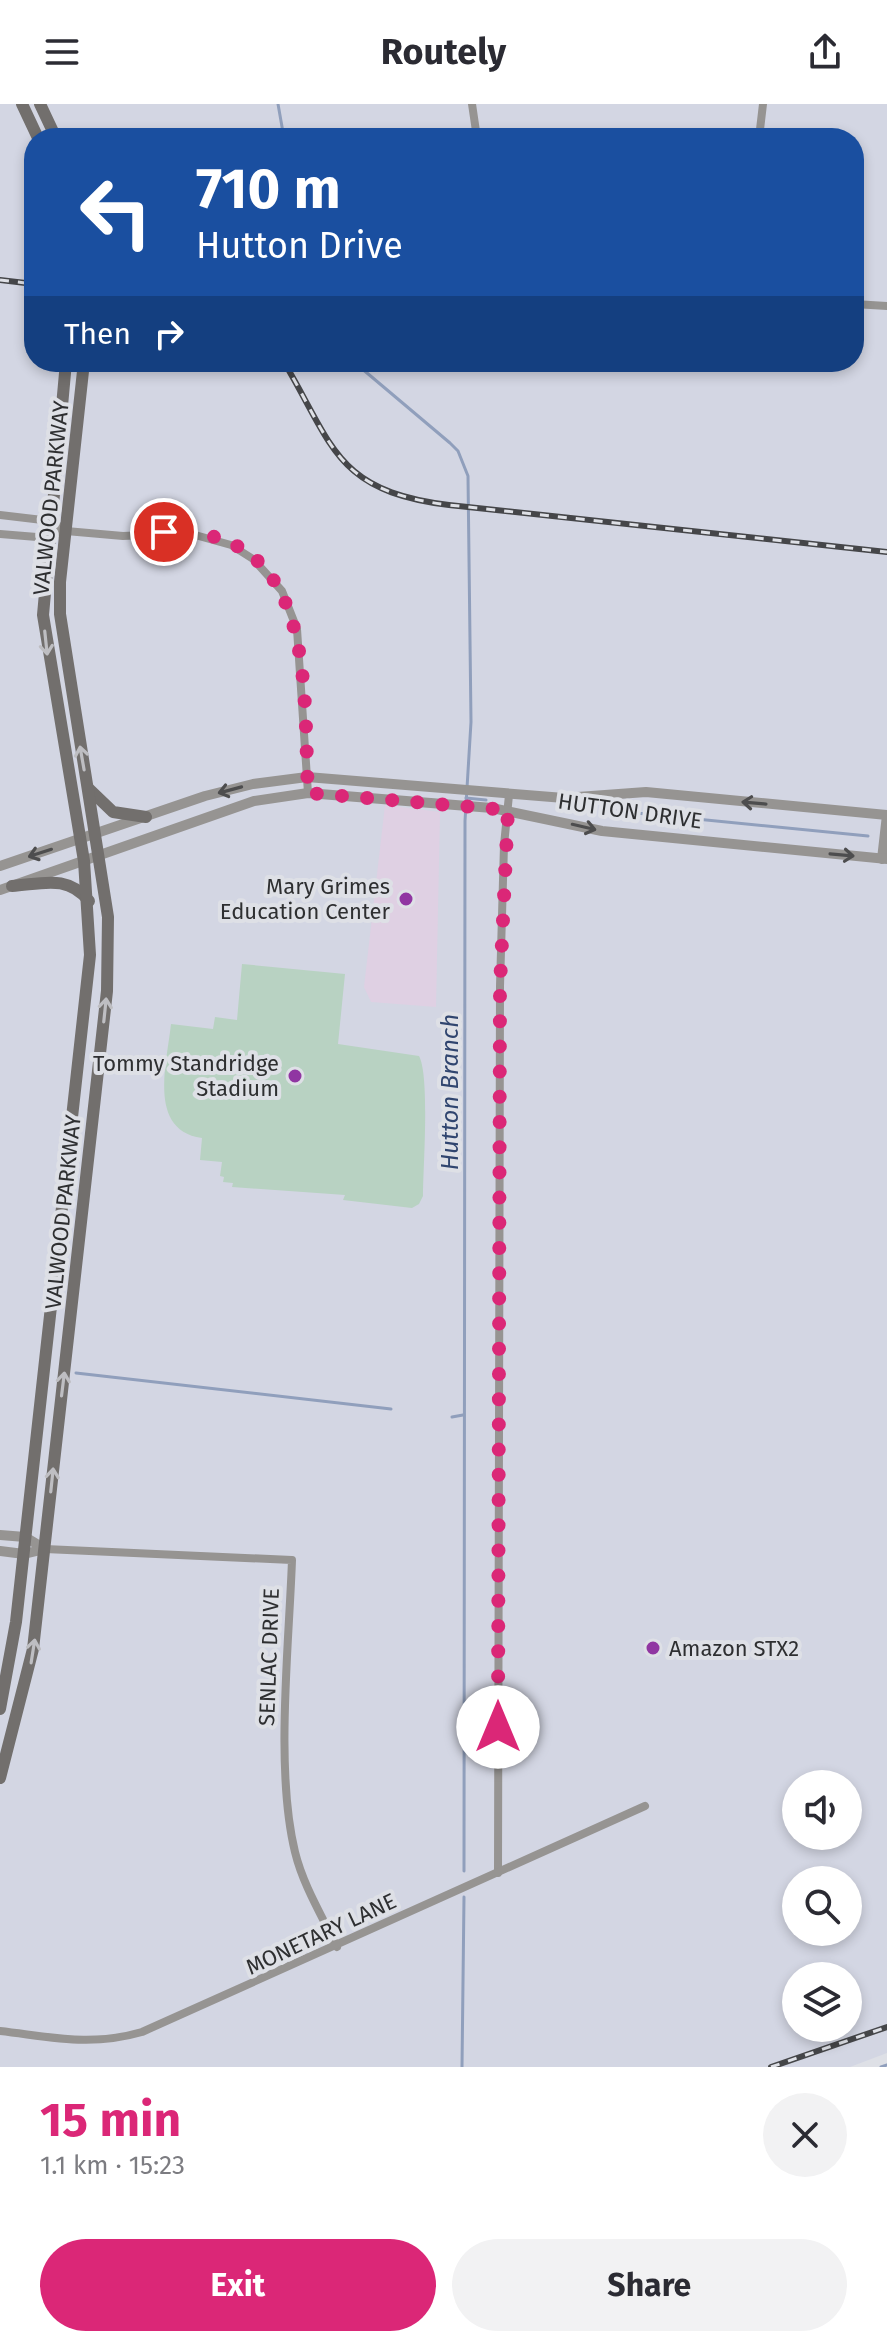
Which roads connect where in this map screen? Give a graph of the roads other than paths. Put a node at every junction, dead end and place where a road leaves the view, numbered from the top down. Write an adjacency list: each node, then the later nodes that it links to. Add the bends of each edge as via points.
1 (22, 104): 5 (main road)
2 (40, 104): 6 (main road)
3 (472, 104): 7 (street)
4 (763, 104): 8 (street)
5 (33, 128)
6 (51, 128)
7 (476, 128)
8 (760, 128)
9 (864, 305): 10 (street)
10 (887, 306)
11 (65, 372): 14 (main road, VALWOOD PARKWAY)
12 (83, 372): 15 (main road, VALWOOD PARKWAY)
13 (0, 515): 14 (street)
14 (51, 521): 15 (street); 17 (main road, VALWOOD PARKWAY)
15 (66, 531): 17 (street); 18 (street, via 123,536 177,532 231,545 271,577 295,621); 19 (main road, VALWOOD PARKWAY, one-way to 15, via 60,614)
16 (0, 534): 17 (street)
17 (49, 538): 26 (main road, VALWOOD PARKWAY, one-way to 26, via 46,650)
18 (307, 777): 20 (street); 21 (street, HUTTON DRIVE); 24 (street, HUTTON DRIVE, one-way to 24, via 253,784)
19 (86, 786): 24 (main road, via 113,812); 25 (main road, VALWOOD PARKWAY)
20 (308, 793): 22 (street, HUTTON DRIVE); 27 (street, HUTTON DRIVE, via 254,801)
21 (509, 795): 22 (street); 23 (street, HUTTON DRIVE, one-way to 21, via 646,792 564,798)
22 (508, 810): 28 (street, HUTTON DRIVE, one-way to 28, via 602,831); 47 (street, via 500,1000)
23 (887, 815): 28 (street)
24 (146, 817): 25 (street, HUTTON DRIVE)
25 (95, 835): 26 (street, HUTTON DRIVE); 27 (main road, VALWOOD PARKWAY)
26 (81, 840): 29 (main road, VALWOOD PARKWAY); 30 (street, HUTTON DRIVE, one-way to 30)
27 (100, 856): 29 (street, HUTTON DRIVE); 34 (main road, VALWOOD PARKWAY, one-way to 27, via 109,959)
28 (884, 859)
29 (84, 861): 31 (street, HUTTON DRIVE); 32 (main road, VALWOOD PARKWAY)
30 (0, 866)
31 (6, 888): 32 (main road, via 59,882 72,885)
32 (90, 902): 33 (main road, VALWOOD PARKWAY)
33 (74, 1114): 34 (main road); 35 (main road, VALWOOD PARKWAY)
34 (94, 1116): 36 (main road, VALWOOD PARKWAY)
35 (47, 1355): 36 (main road); 38 (main road, VALWOOD PARKWAY)
36 (67, 1357): 39 (main road, VALWOOD PARKWAY, one-way to 36)
37 (0, 1535): 38 (street, SENLAC DRIVE)
38 (25, 1537): 39 (street, SENLAC DRIVE); 41 (main road, VALWOOD PARKWAY)
39 (45, 1549): 41 (street, SENLAC DRIVE); 43 (main road, VALWOOD PARKWAY, one-way to 39); 48 (street, SENLAC DRIVE, via 292,1560 286,1756 292,1833 305,1880)
40 (0, 1551): 41 (street, SENLAC DRIVE)
41 (24, 1554): 42 (main road, VALWOOD PARKWAY)
42 (6, 1684): 43 (main road); 44 (main road, VALWOOD PARKWAY)
43 (26, 1688): 45 (main road, VALWOOD PARKWAY)
44 (0, 1709)
45 (0, 1778)
46 (645, 1806): 47 (street, MONETARY LANE)
47 (498, 1873): 48 (street, MONETARY LANE)
48 (337, 1947): 49 (street, MONETARY LANE, via 194,2011 108,2042)
49 (0, 2031)

